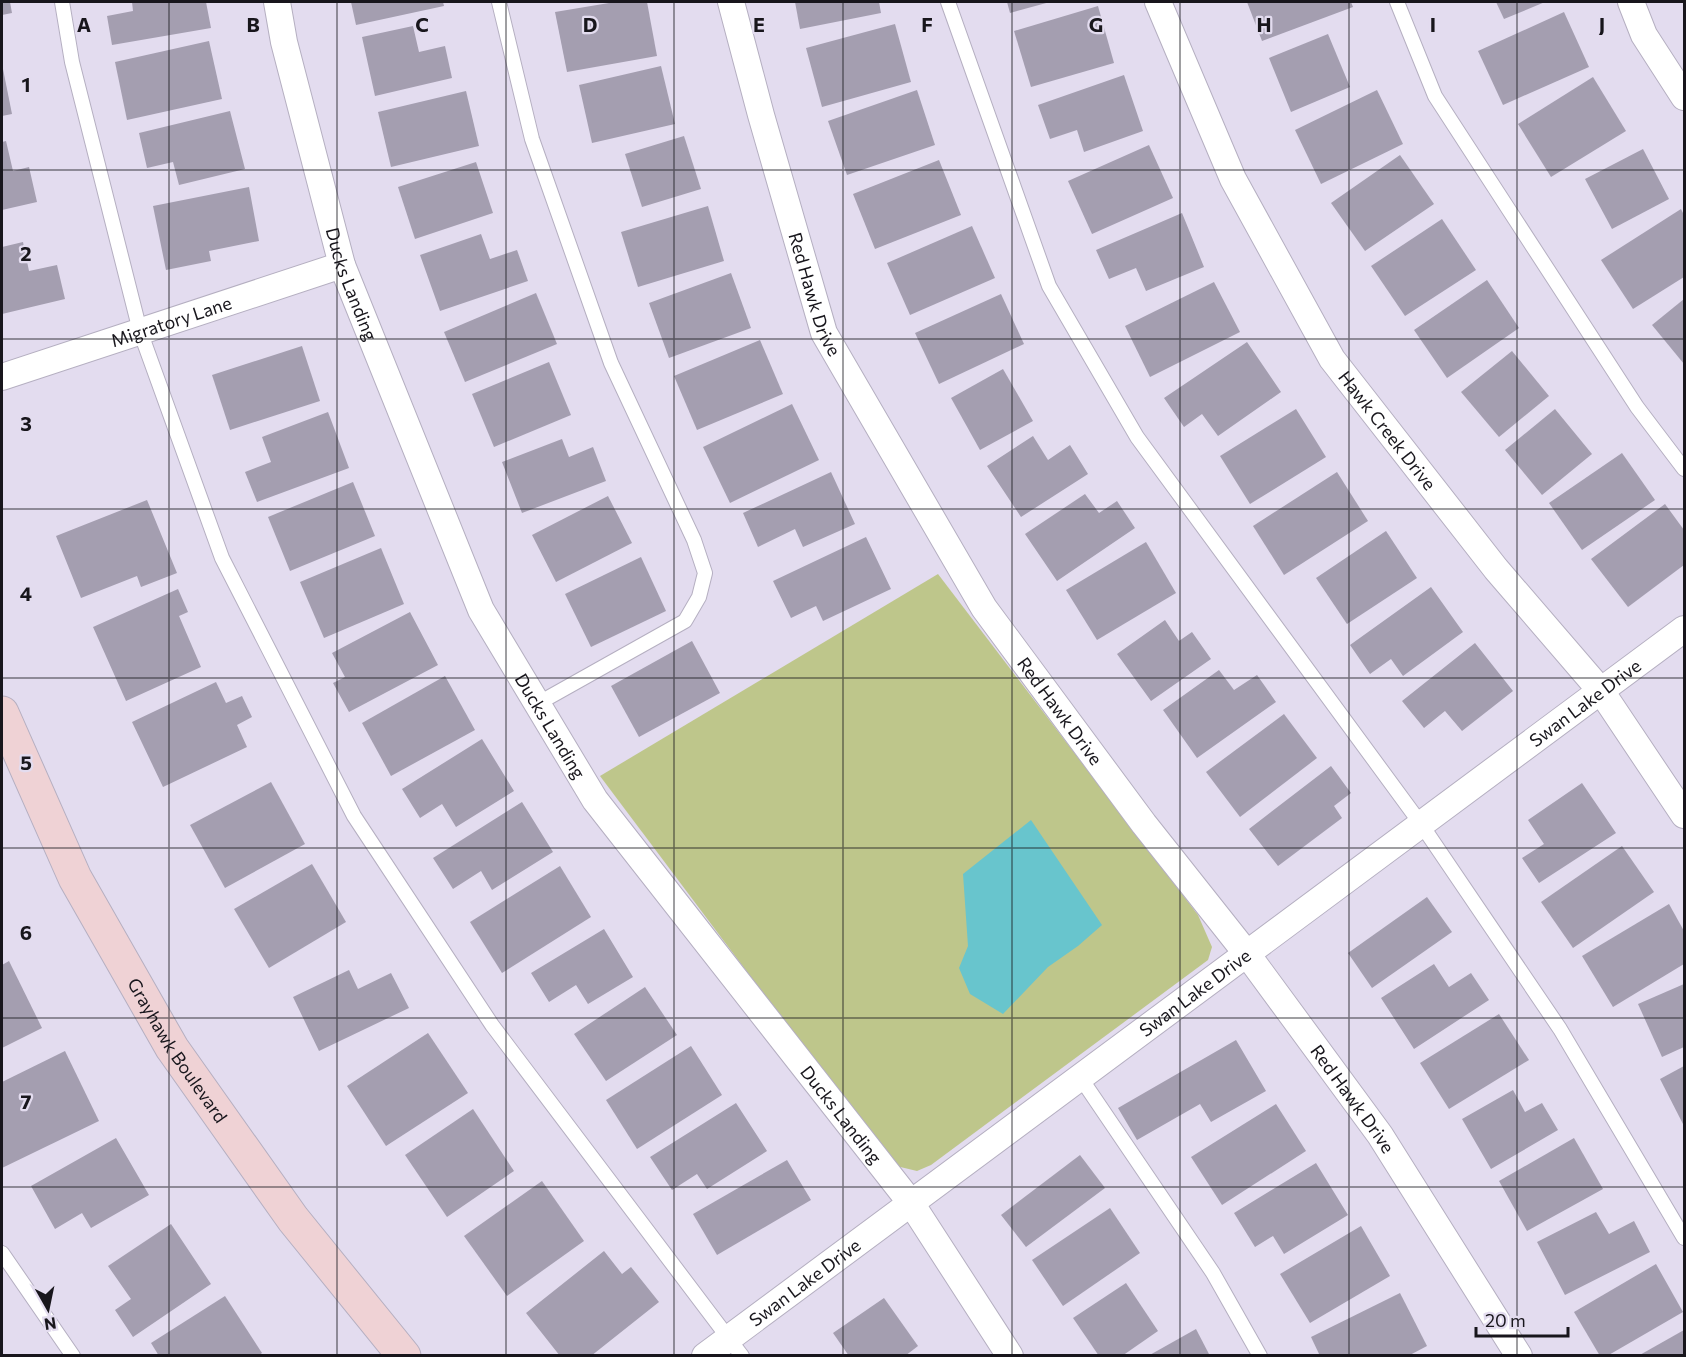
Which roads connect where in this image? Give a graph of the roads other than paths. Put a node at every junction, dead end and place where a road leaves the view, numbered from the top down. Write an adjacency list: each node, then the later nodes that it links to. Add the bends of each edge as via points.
1 (63, 2): 11 (lane, via 72,62)
2 (277, 2): 10 (street, Ducks Landing)
3 (499, 2): 16 (lane, via 532,140 611,363 694,540 705,573 699,597 685,621)
4 (731, 2): 20 (street, Red Hawk Drive, via 824,333 984,609 1144,825)
5 (948, 2): 19 (lane, via 1049,286 1137,437)
6 (1158, 2): 15 (street, Hawk Creek Drive, via 1233,179 1332,358 1496,569)
7 (1397, 2): 13 (lane, via 1435,96 1637,407)
8 (1631, 2): 9 (street, via 1644,35)
9 (1684, 97)
10 (342, 265): 11 (street, Migratory Lane); 16 (street, Ducks Landing, via 481,610)
11 (140, 331): 12 (street, Migratory Lane); 25 (lane, via 222,558 354,816 492,1026)
12 (2, 377)
13 (1684, 469)
14 (1684, 629): 15 (street, Swan Lake Drive)
15 (1600, 691): 18 (street, Hawk Creek Drive); 19 (street, Swan Lake Drive)
16 (537, 704): 22 (street, Ducks Landing, via 595,800)
17 (2, 713): 27 (street, Grayhawk Boulevard, via 75,878 172,1048 293,1219)
18 (1684, 815)
19 (1421, 824): 20 (street, Swan Lake Drive); 23 (lane, via 1560,1029)
20 (1246, 954): 21 (street, Swan Lake Drive); 31 (street, Red Hawk Drive, via 1380,1135)
21 (1080, 1077): 22 (street, Swan Lake Drive); 30 (lane, via 1213,1273)
22 (911, 1203): 25 (street, Swan Lake Drive); 29 (street, Ducks Landing)
23 (1684, 1238)
24 (2, 1253): 26 (lane)
25 (736, 1346): 28 (street, Swan Lake Drive)
26 (73, 1356)
27 (404, 1356)
28 (705, 1356)
29 (1010, 1356)
30 (1260, 1356)
31 (1519, 1356)

